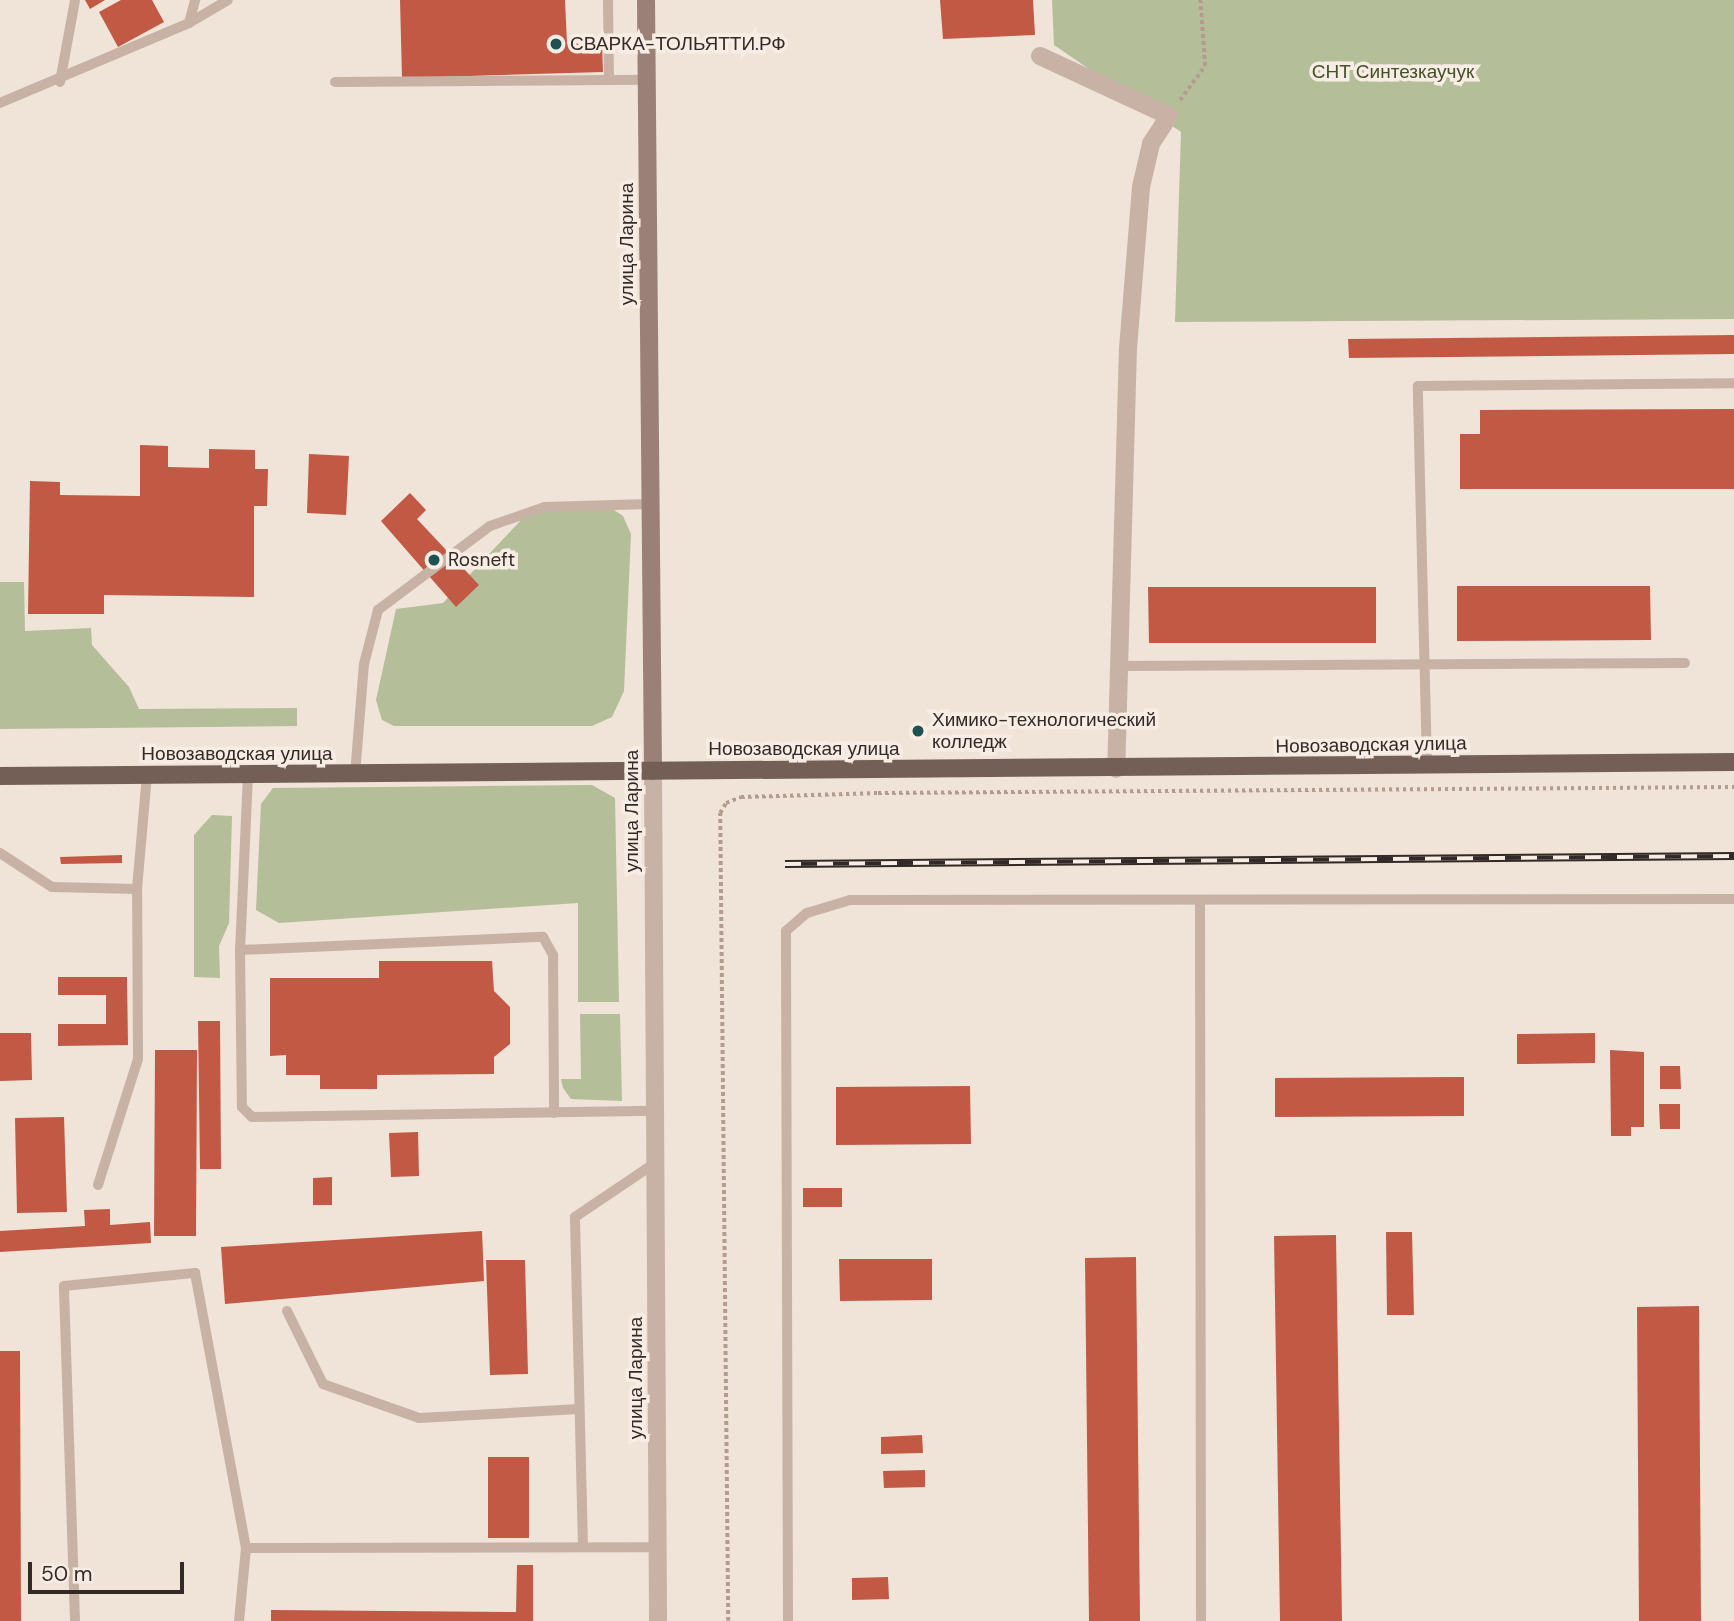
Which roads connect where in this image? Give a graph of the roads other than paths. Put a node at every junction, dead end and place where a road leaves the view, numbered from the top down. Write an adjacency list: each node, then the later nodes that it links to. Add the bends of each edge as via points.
1 (75, 0): 10 (lane)
2 (195, 0): 6 (lane)
3 (228, 0): 6 (lane)
4 (608, 0): 8 (lane)
5 (646, 0): 9 (main road, улица Ларина)
6 (189, 23): 10 (lane)
7 (1040, 56): 17 (street, via 1169,116 1152,144 1141,187 1128,347)
8 (609, 79): 9 (lane); 11 (lane)
9 (647, 80): 14 (main road, улица Ларина)
10 (60, 82): 12 (lane)
11 (335, 82)
12 (0, 103)
13 (1734, 383): 16 (lane, via 1418,386)
14 (649, 504): 21 (main road, улица Ларина); 24 (lane, via 545,507 490,526 378,610 364,664)
15 (1685, 663): 16 (lane)
16 (1424, 665): 17 (lane); 19 (lane)
17 (1118, 666): 20 (street)
18 (1734, 762): 19 (main road, Новозаводская улица)
19 (1427, 765): 20 (main road, Новозаводская улица)
20 (1116, 769): 21 (main road, Новозаводская улица)
21 (653, 771): 24 (main road, Новозаводская улица); 31 (street, улица Ларина)
22 (147, 775): 23 (main road, Новозаводская улица); 25 (main road, Новозаводская улица); 27 (lane)
23 (248, 775): 24 (main road, Новозаводская улица); 30 (lane)
24 (355, 775)
25 (0, 776)
26 (0, 853): 27 (lane, via 52,887)
27 (137, 889): 34 (lane, via 138,1059)
28 (1734, 899): 29 (lane)
29 (1200, 901): 43 (lane, via 850,900 807,914 786,931); 44 (lane)
30 (240, 950): 32 (lane, via 242,1107 247,1115); 32 (lane, via 543,937 553,955)
31 (655, 1111): 32 (lane); 33 (street, улица Ларина)
32 (554, 1113)
33 (656, 1163): 36 (lane, via 575,1217); 38 (street, улица Ларина)
34 (98, 1185)
35 (287, 1311): 36 (lane, via 323,1384 419,1418)
36 (579, 1409): 37 (lane)
37 (583, 1547): 38 (lane); 39 (lane)
38 (658, 1547): 42 (street, улица Ларина)
39 (246, 1548): 40 (lane, via 195,1273 64,1286); 41 (lane)
40 (75, 1621)
41 (239, 1621)
42 (659, 1621)
43 (788, 1621)
44 (1201, 1621)

